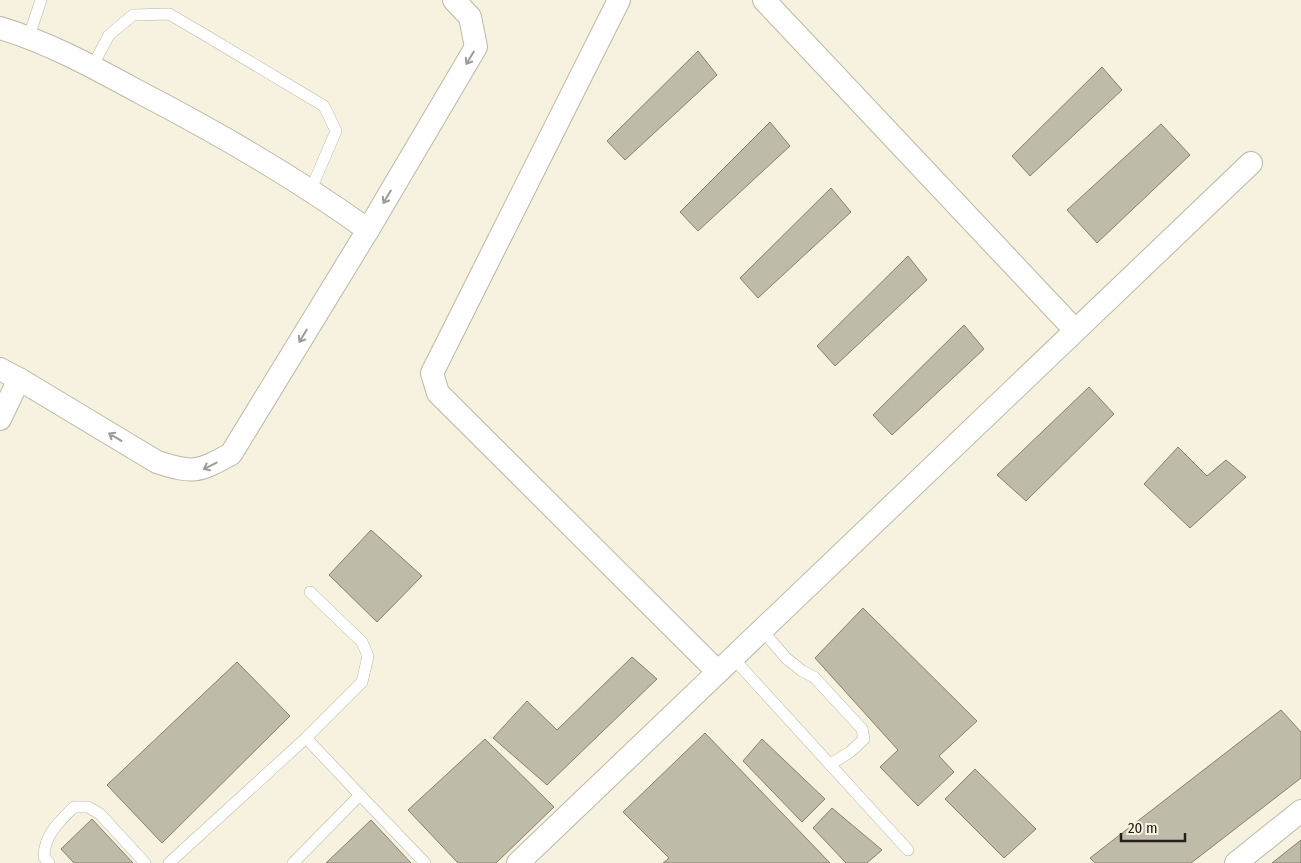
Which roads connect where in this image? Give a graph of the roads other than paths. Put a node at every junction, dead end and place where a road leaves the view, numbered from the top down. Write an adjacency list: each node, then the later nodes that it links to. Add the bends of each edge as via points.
1 (41, 0): 6 (lane)
2 (454, 0): 10 (street, one-way to 10, via 470,17 476,47)
3 (619, 0): 16 (street, via 432,373 438,394)
4 (764, 0): 11 (street)
5 (0, 28): 6 (street)
6 (29, 36): 7 (street)
7 (92, 67): 9 (street); 9 (lane, via 110,34 133,15 169,14 198,30 324,106 336,131)
8 (1251, 163): 11 (street)
9 (311, 189): 10 (street)
10 (368, 230): 12 (street, one-way to 12, via 232,454 203,470 180,470 157,462)
11 (1074, 330): 15 (street)
12 (10, 374): 13 (street)
13 (0, 419)
14 (310, 592): 17 (lane, via 362,642 368,656 362,682)
15 (761, 629): 16 (street); 18 (lane, via 786,658 802,672 814,677 862,729 864,739)
16 (724, 664): 18 (lane); 27 (street)
17 (306, 738): 19 (lane); 24 (lane)
18 (831, 764): 21 (lane)
19 (360, 794): 25 (lane); 26 (lane)
20 (1301, 811): 28 (street)
21 (908, 850)
22 (49, 863): 23 (lane, via 44,857 44,844 55,826 74,808 88,807 100,814)
23 (145, 863)
24 (169, 863)
25 (293, 863)
26 (425, 863)
27 (518, 863)
28 (1236, 863)

